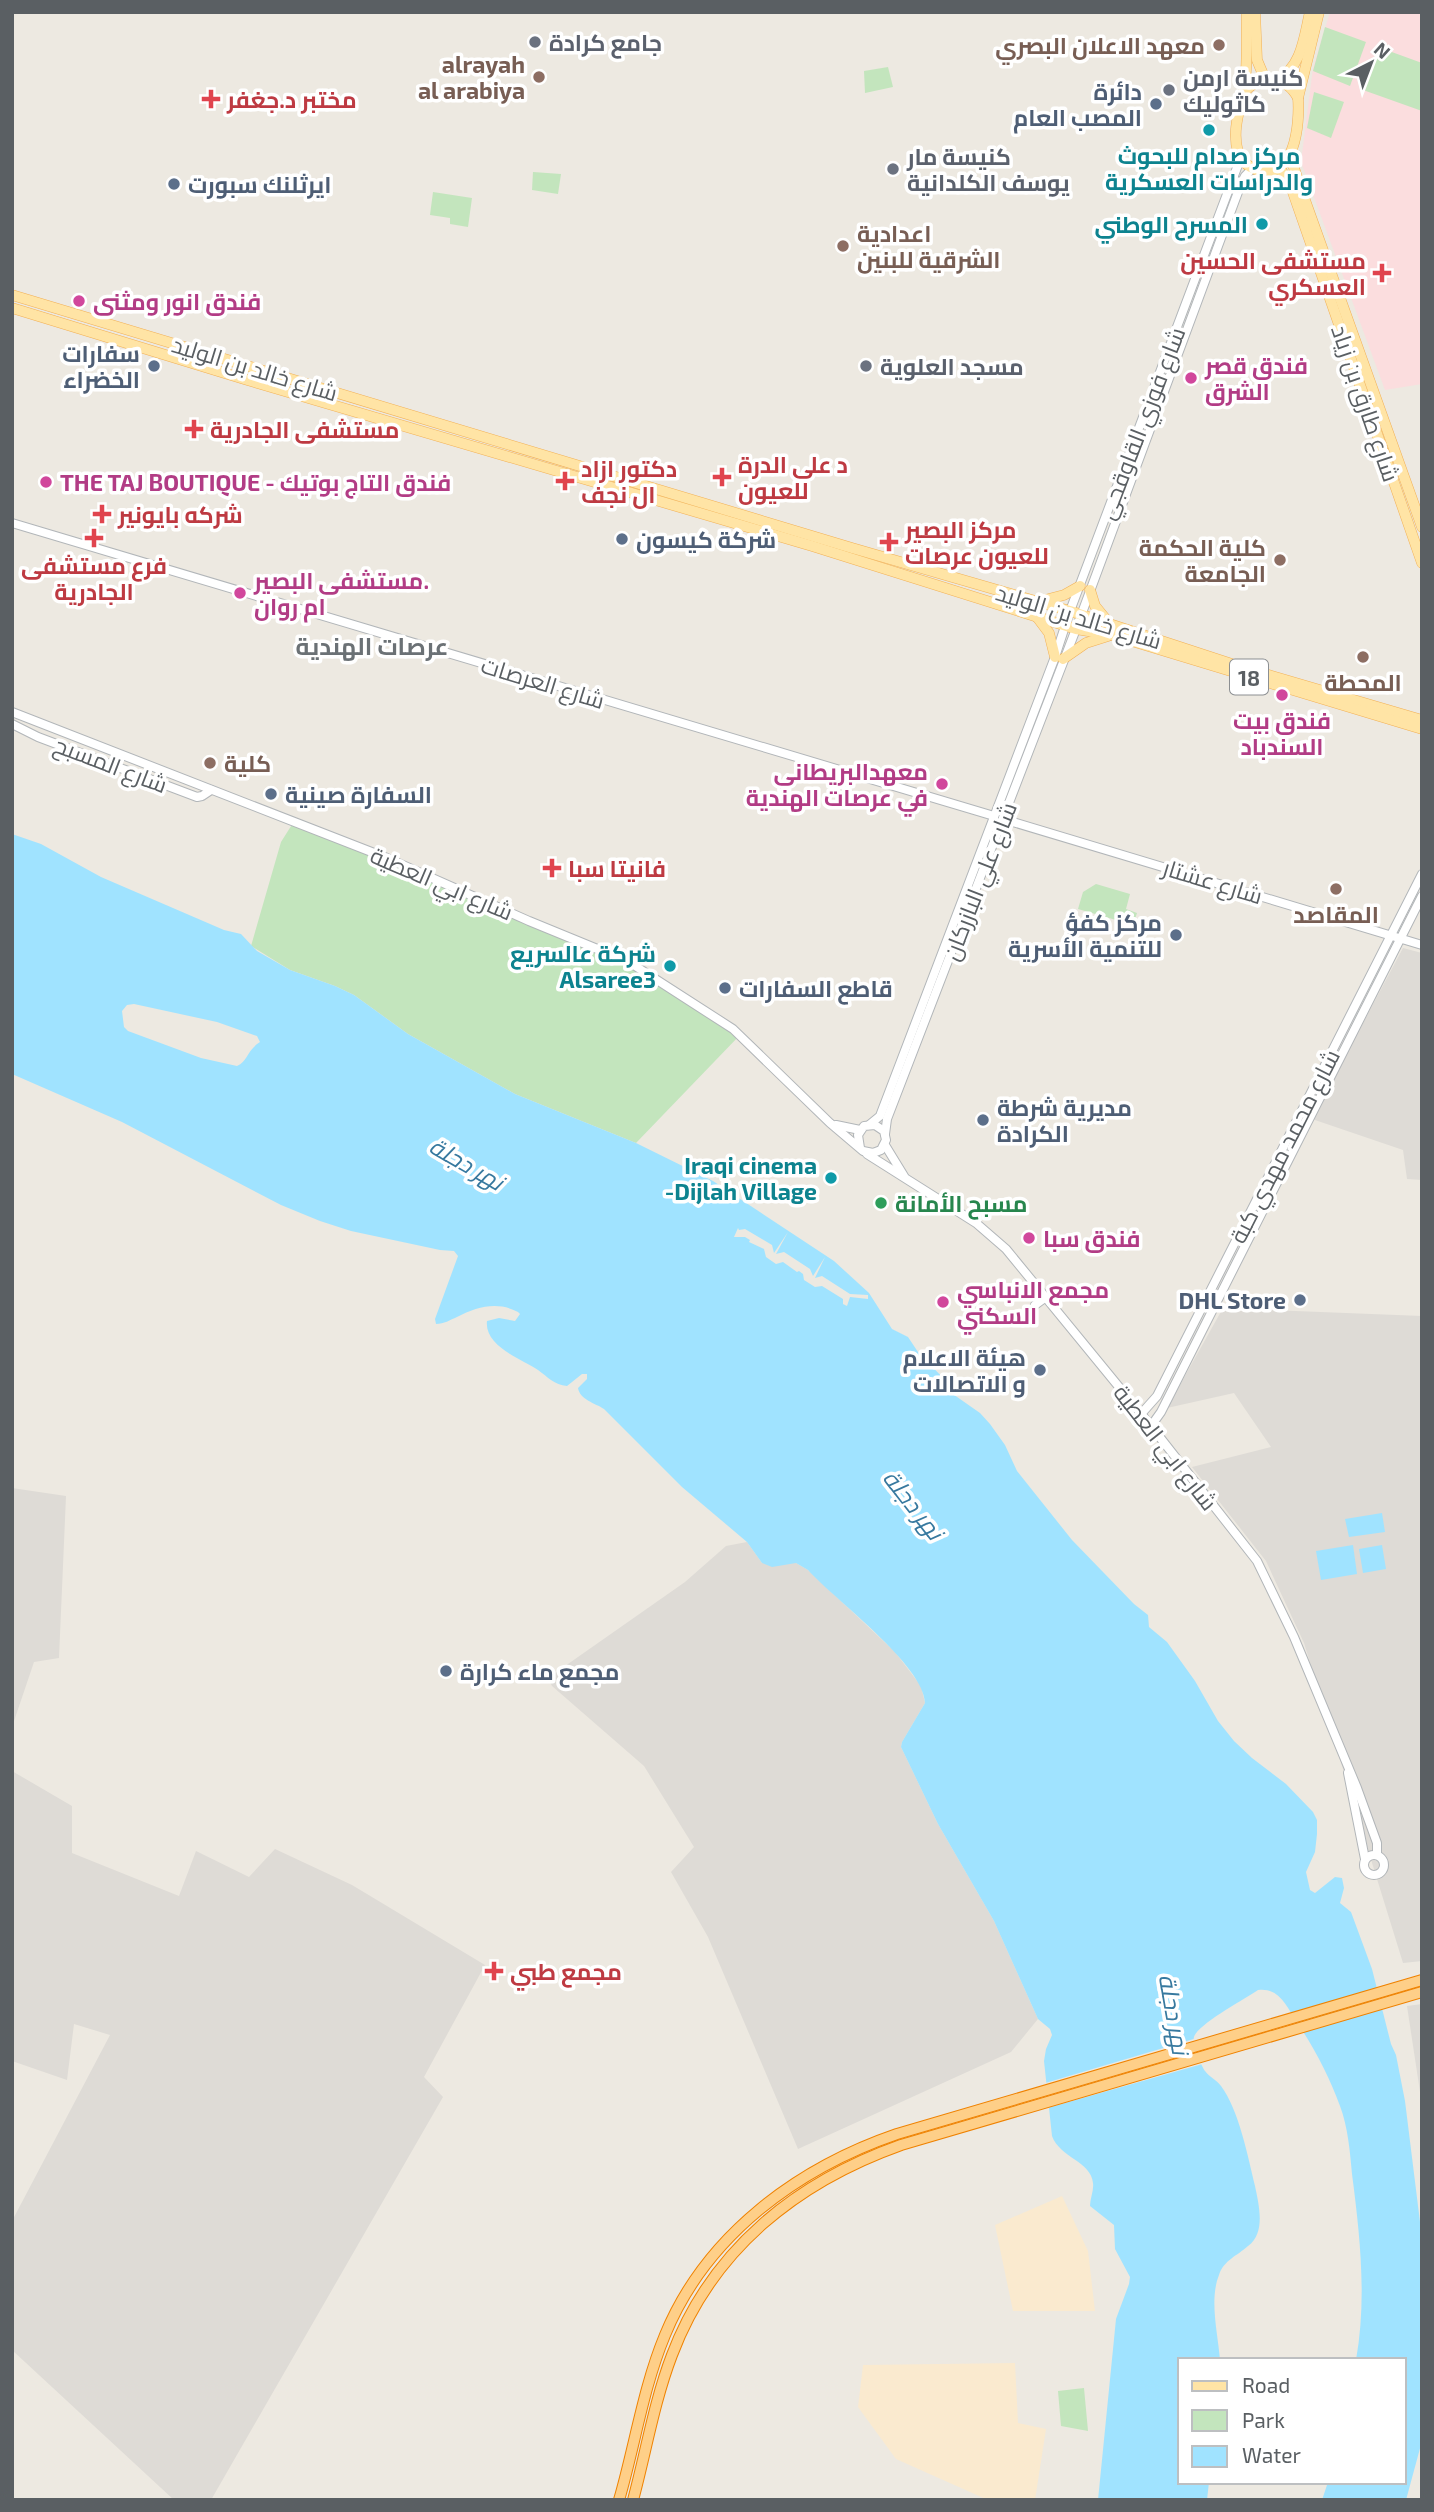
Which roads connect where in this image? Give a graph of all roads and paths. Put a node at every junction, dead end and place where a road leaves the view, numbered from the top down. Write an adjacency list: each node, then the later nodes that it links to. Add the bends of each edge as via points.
1 (1247, 12): 7 (main road)
2 (1255, 12): 5 (main road, via 1256,60)
3 (1310, 12): 6 (main road, via 1298,59 1293,69)
4 (1319, 12): 8 (main road)
5 (1265, 79): 6 (main road); 7 (main road)
6 (1277, 80): 8 (main road, via 1292,88)
7 (1243, 94): 10 (main road, via 1237,135)
8 (1298, 98): 9 (main road)
9 (1292, 151): 12 (main road); 16 (main road, شارع طارق بن زياد, via 1297,177)
10 (1241, 157): 11 (main road); 18 (street, شارع فوزي القاوقجي)
11 (1253, 168): 12 (main road); 18 (street, شارع فوزي القاوقجي, via 1241,184)
12 (1278, 168): 17 (main road, شارع طارق بن زياد, via 1288,178)
13 (12, 295): 19 (main road, شارع خالد بن الوليد)
14 (12, 308): 20 (main road, شارع خالد بن الوليد)
15 (12, 523): 30 (street, شارع العرصات)
16 (1422, 527)
17 (1422, 563)
18 (1085, 588): 19 (main road); 21 (street, شارع فوزي القاوقجي); 22 (street, شارع فوزي القاوقجي); 23 (main road)
19 (1038, 602): 21 (main road, شارع خالد بن الوليد)
20 (1034, 614): 21 (main road, شارع خالد بن الوليد); 24 (main road, via 1049,633)
21 (1068, 619): 22 (main road); 24 (street, شارع علي البازركان)
22 (1078, 622): 23 (main road); 24 (street, شارع علي البازركان)
23 (1113, 631): 24 (main road); 26 (main road, شارع خالد بن الوليد / 18); 28 (main road, شارع خالد بن الوليد / 18)
24 (1059, 658): 30 (street, شارع علي البازركان); 31 (street, شارع علي البازركان)
25 (12, 712): 29 (street, شارع ابي العطية)
26 (1422, 720)
27 (12, 724): 29 (street, شارع المسبح, via 197,797)
28 (1422, 729)
29 (211, 790): 37 (street, شارع ابي العطية, via 387,858 629,962 733,1029)
30 (994, 816): 38 (street, شارع علي البازركان, via 880,1116)
31 (1003, 819): 34 (street, شارع عشتار); 40 (street, شارع علي البازركان)
32 (1422, 874): 34 (street, شارع محمد مهدي كبة)
33 (1422, 896): 34 (street, شارع محمد مهدي كبة)
34 (1396, 936): 35 (street, شارع عشتار); 36 (street, شارع محمد مهدي كبة)
35 (1422, 945)
36 (1352, 1022): 44 (street, شارع محمد مهدي كبة); 45 (street, شارع محمد مهدي كبة)
37 (830, 1123): 39 (street); 42 (street, شارع ابي العطية)
38 (869, 1125): 39 (street); 40 (street, via 880,1127)
39 (860, 1130): 42 (street, via 857,1139)
40 (885, 1134): 41 (street)
41 (884, 1145): 42 (street, via 876,1153); 43 (street, شارع ابي العطية)
42 (862, 1150): 43 (street, شارع ابي العطية)
43 (911, 1183): 46 (street, شارع ابي العطية, via 976,1223 1006,1249)
44 (1256, 1200): 45 (street); 48 (street, شارع محمد مهدي كبة, via 1157,1396)
45 (1264, 1207): 49 (street, شارع محمد مهدي كبة)
46 (1046, 1297): 47 (street); 48 (street, شارع ابي العطية)
47 (1035, 1305)
48 (1141, 1414): 49 (street, شارع ابي العطية)
49 (1151, 1426): 50 (street, شارع ابي العطية, via 1257,1561)
50 (1347, 1767): 51 (street, شارع ابي العطية, via 1374,1835); 52 (street, شارع ابي العطية)
51 (1377, 1855): 52 (street); 52 (street, via 1384,1864 1378,1874 1367,1873)
52 (1365, 1859)
53 (1422, 1980): 55 (highway, via 897,2134 845,2154)
54 (1422, 1992): 55 (highway, via 901,2144)
55 (805, 2183): 56 (highway, via 769,2202 733,2235 707,2264 679,2308 652,2371); 57 (highway, via 736,2250 694,2307 667,2367)
56 (619, 2500)
57 (633, 2500)

